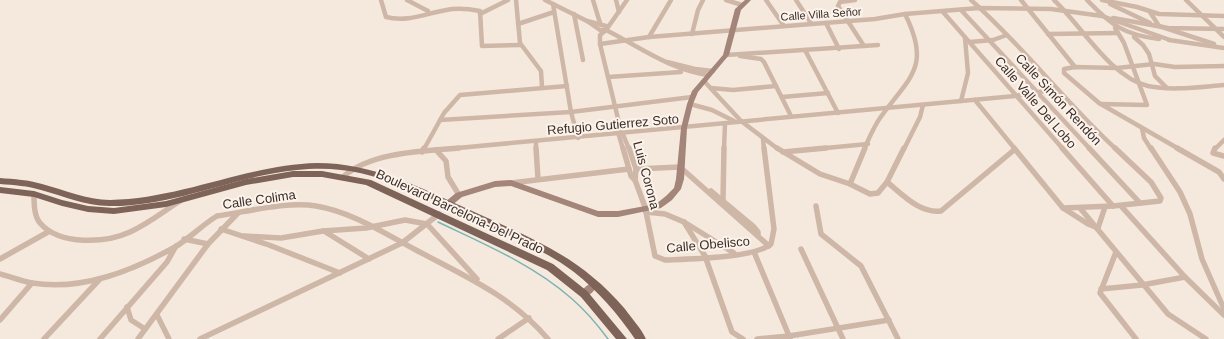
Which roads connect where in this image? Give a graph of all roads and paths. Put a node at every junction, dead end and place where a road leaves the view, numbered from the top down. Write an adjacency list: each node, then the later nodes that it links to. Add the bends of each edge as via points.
1 (381, 0): 28 (street, via 386,17 392,20)
2 (407, 0): 28 (street)
3 (508, 0): 33 (street)
4 (516, 0): 44 (street)
5 (545, 0): 22 (street)
6 (592, 0): 41 (street)
7 (616, 0): 30 (street)
8 (627, 0): 30 (street)
9 (671, 0): 58 (street)
10 (703, 0): 53 (street)
11 (726, 0): 23 (street)
12 (748, 0): 23 (street)
13 (766, 0): 46 (street)
14 (796, 0): 42 (street)
15 (855, 0): 40 (street, via 838,3)
16 (971, 0): 24 (street, Calle Valle Del Lobo)
17 (1021, 0): 26 (street)
18 (1054, 0): 27 (street)
19 (1087, 0): 36 (street)
20 (1101, 0): 32 (street); 45 (street)
21 (1186, 0): 37 (street)
22 (553, 4): 29 (street); 34 (street)
23 (742, 5): 51 (street)
24 (979, 8): 25 (street, Calle Villa Señor); 26 (street, Calle Villa Señor); 57 (street, Calle Valle Del Lobo)
25 (961, 10): 31 (street, Calle Villa Señor); 62 (street, Calle Simón Rendón)
26 (1030, 10): 27 (street, Calle Villa Señor); 54 (street)
27 (1065, 10): 36 (street, Calle Villa Señor); 55 (street)
28 (428, 11): 33 (street, via 440,7 465,5 480,11)
29 (554, 12): 44 (street); 86 (street)
30 (619, 12): 50 (street)
31 (943, 12): 35 (street, Calle Villa Señor); 60 (street, Calle Valle Del Lobo)
32 (1150, 12): 37 (street); 47 (street)
33 (480, 14): 66 (street, via 482,46)
34 (574, 14): 39 (street); 73 (street)
35 (905, 14): 40 (street, Calle Villa Señor); 103 (street, via 917,40 917,65 908,85)
36 (1102, 16): 45 (street); 52 (street); 63 (street, Calle Villa Señor)
37 (1201, 16): 38 (street); 49 (street)
38 (1224, 16)
39 (587, 21): 41 (street); 50 (street, via 600,30)
40 (848, 21): 43 (street, Calle Villa Señor); 68 (street)
41 (600, 23): 50 (street, via 606,26)
42 (811, 23): 43 (street, Calle Villa Señor); 46 (street, Calle Villa Señor)
43 (826, 23): 70 (street)
44 (518, 24): 66 (street)
45 (1153, 25): 47 (street)
46 (784, 26): 51 (street, Calle Villa Señor)
47 (1159, 26): 49 (street); 69 (street)
48 (1224, 28): 49 (street)
49 (1215, 29): 59 (street)
50 (606, 30): 61 (street); 65 (street, via 600,35)
51 (731, 30): 53 (street, Calle Villa Señor); 72 (street)
52 (1120, 32): 55 (street); 56 (street, Calle Villa Señor); 78 (street)
53 (692, 34): 58 (street, Calle Villa Señor)
54 (1048, 34): 55 (street); 77 (street)
55 (1086, 34): 79 (street)
56 (1130, 34): 63 (street, Calle Villa Señor); 75 (street, via 1143,43)
57 (1007, 35): 62 (street); 91 (street, Calle Valle Del Lobo)
58 (649, 36): 61 (street, Calle Villa Señor)
59 (1224, 37)
60 (965, 38): 64 (street, Calle Valle Del Lobo); 98 (street, via 968,72)
61 (627, 39): 65 (street, Calle Villa Señor); 74 (street)
62 (989, 40): 64 (street); 93 (street, Calle Simón Rendón)
63 (1170, 40): 69 (street, Calle Villa Señor)
64 (970, 42): 94 (street, Calle Valle Del Lobo)
65 (600, 44): 82 (street, Luis Corona)
66 (520, 45): 88 (street, via 542,72)
67 (878, 45): 68 (street)
68 (864, 46): 70 (street)
69 (1224, 48)
70 (839, 49): 71 (street)
71 (805, 50): 72 (street); 92 (street)
72 (728, 55): 81 (street); 87 (street, via 761,59)
73 (583, 60)
74 (662, 61): 80 (street); 81 (street)
75 (1154, 64): 76 (street, via 1175,67); 78 (street); 90 (street, via 1155,76)
76 (1224, 66)
77 (1075, 67): 79 (street); 99 (street, via 1064,69 1064,73)
78 (1132, 67): 79 (street); 84 (street)
79 (1117, 68): 84 (street)
80 (684, 72): 81 (street); 82 (street)
81 (711, 73): 83 (street)
82 (608, 77): 102 (street, Luis Corona)
83 (704, 81): 89 (street); 95 (street)
84 (1139, 84): 90 (street); 99 (street, via 1147,105 1145,106)
85 (1224, 85): 90 (street)
86 (567, 86): 88 (street); 104 (street)
87 (776, 86): 89 (street, via 733,90); 96 (street)
88 (542, 87): 107 (street, via 464,94 458,96)
89 (711, 88): 109 (street)
90 (1167, 88)
91 (1057, 89): 93 (street, Refugio Gutierrez Soto); 144 (street, Calle Valle Del Lobo, via 1092,127 1151,182 1161,198 1160,201)
92 (828, 93): 96 (street); 105 (street)
93 (1038, 93): 94 (street, Refugio Gutierrez Soto); 144 (street, Calle Simón Rendón)
94 (1015, 96): 97 (street, Refugio Gutierrez Soto); 147 (street, Calle Valle Del Lobo)
95 (692, 97): 100 (street); 102 (street)
96 (782, 97): 106 (street)
97 (975, 100): 98 (street, Refugio Gutierrez Soto); 122 (street)
98 (961, 101): 101 (street, Refugio Gutierrez Soto)
99 (1099, 103): 113 (street)
100 (690, 104): 108 (street, via 712,110); 112 (street)
101 (923, 105): 103 (street, Refugio Gutierrez Soto); 135 (street, via 920,117)
102 (616, 106): 104 (street); 111 (street, Luis Corona)
103 (888, 107): 105 (street, Refugio Gutierrez Soto); 120 (street, via 877,123)
104 (571, 112): 107 (street); 116 (street)
105 (838, 113): 106 (street, Refugio Gutierrez Soto)
106 (791, 116): 109 (street, Refugio Gutierrez Soto)
107 (440, 120): 123 (street)
108 (734, 121): 109 (street, Refugio Gutierrez Soto); 110 (street, Refugio Gutierrez Soto)
109 (741, 121): 117 (street)
110 (725, 124): 112 (street, Refugio Gutierrez Soto); 143 (street)
111 (620, 127): 114 (street); 115 (street, Luis Corona)
112 (684, 128): 115 (street, Refugio Gutierrez Soto); 126 (street)
113 (1142, 128): 132 (street, via 1219,172); 188 (street, via 1144,138 1180,192 1190,214 1202,259)
114 (618, 133): 115 (street, Refugio Gutierrez Soto); 116 (street, Refugio Gutierrez Soto); 128 (street)
115 (624, 133): 129 (street, Luis Corona)
116 (578, 138): 119 (street, Refugio Gutierrez Soto)
117 (764, 139): 124 (street); 168 (street, Calle Obelisco, via 774,229)
118 (1224, 140): 125 (street, via 1215,148 1213,154)
119 (536, 142): 121 (street, Refugio Gutierrez Soto); 131 (street)
120 (868, 144): 124 (street); 138 (street)
121 (436, 150): 123 (street, Refugio Gutierrez Soto); 141 (street, via 446,161 448,178)
122 (1014, 150): 135 (street, via 941,211 935,213 925,210); 150 (street)
123 (422, 152): 127 (street, Refugio Gutierrez Soto, via 392,156)
124 (782, 152): 138 (street, via 820,174)
125 (1224, 156)
126 (680, 167): 129 (street); 137 (street); 152 (street, via 677,189 658,206)
127 (353, 168): 130 (street, Refugio Gutierrez Soto); 134 (main road, Boulevard Barcelona-Del Prado, via 327,165 268,170 158,198 110,203 92,202 41,187); 145 (main road, Boulevard Barcelona-Del Prado, via 393,180)
128 (629, 169): 131 (street); 133 (street)
129 (636, 169): 133 (street, Luis Corona)
130 (343, 176): 142 (main road, Boulevard Barcelona-Del Prado, via 300,174 270,178); 154 (main road, Boulevard Barcelona-Del Prado, via 368,182)
131 (538, 179): 136 (street)
132 (1224, 179)
133 (635, 180): 152 (street, Luis Corona)
134 (0, 181)
135 (887, 182): 138 (street, via 874,194)
136 (512, 183): 141 (street, via 495,184); 152 (street, via 598,214)
137 (696, 183): 143 (street); 163 (street)
138 (850, 184)
139 (0, 190): 140 (main road, Boulevard Barcelona-Del Prado)
140 (34, 194): 142 (main road, Boulevard Barcelona-Del Prado, via 62,204 114,211); 161 (street, via 34,211)
141 (459, 195): 145 (street)
142 (183, 200): 161 (street, via 129,232 105,239 84,240)
143 (723, 200): 163 (street, via 756,229)
144 (1140, 203): 148 (street)
145 (448, 204): 183 (main road, Boulevard Barcelona-Del Prado, via 533,242)
146 (816, 206): 193 (street, via 823,238 861,266)
147 (1113, 206): 148 (street); 149 (street)
148 (1121, 206): 179 (street)
149 (1105, 207): 151 (street); 158 (street)
150 (1063, 208): 151 (street); 158 (street)
151 (1080, 208): 158 (street)
152 (646, 210): 155 (street); 176 (street, Luis Corona, via 655,256)
153 (238, 213): 157 (street, Calle Colima, via 312,204 361,219); 159 (street); 164 (street, Calle Colima, via 217,216)
154 (439, 214): 156 (street); 186 (main road, Boulevard Barcelona-Del Prado, via 550,267)
155 (684, 222): 172 (street); 173 (street)
156 (427, 224): 157 (street, via 405,220); 165 (street); 182 (street)
157 (374, 226): 160 (street); 165 (street, Calle Colima)
158 (1098, 228): 171 (street)
159 (221, 229): 162 (street); 166 (street)
160 (323, 231): 162 (street, via 281,238); 175 (street)
161 (48, 232): 174 (street)
162 (244, 236): 177 (street)
163 (758, 236): 168 (street)
164 (184, 239): 166 (street); 167 (street, Calle Colima)
165 (402, 242): 175 (street); 182 (street, Calle Colima)
166 (208, 244): 189 (street)
167 (176, 246): 180 (street, Calle Colima); 187 (street, via 174,254)
168 (769, 246): 170 (street, Calle Obelisco)
169 (801, 249): 194 (street)
170 (754, 252): 172 (street, Calle Obelisco); 196 (street)
171 (1116, 252): 184 (street); 185 (street, via 1115,261)
172 (734, 253): 173 (street, Calle Obelisco)
173 (705, 256): 176 (street, Calle Obelisco); 206 (street, via 732,332)
174 (0, 259)
175 (369, 259): 177 (street)
176 (658, 259)
177 (340, 273): 201 (street)
178 (0, 274): 181 (street, Calle Colima)
179 (1185, 277): 184 (street); 190 (street)
180 (99, 280): 181 (street, Calle Colima, via 61,285); 197 (street)
181 (32, 283): 192 (street)
182 (482, 283): 191 (street, Calle Colima, via 504,296)
183 (594, 284): 186 (street); 205 (main road, Boulevard Barcelona-Del Prado)
184 (1142, 285): 185 (street); 211 (street, via 1168,314)
185 (1101, 289): 210 (street, via 1100,293)
186 (584, 294): 204 (main road, Boulevard Barcelona-Del Prado)
187 (127, 307): 195 (street, via 131,320); 198 (street)
188 (1224, 309)
189 (157, 315): 195 (street); 200 (street)
190 (1224, 315)
191 (529, 318): 202 (street); 203 (street, Calle Colima)
192 (0, 320)
193 (889, 320): 194 (street); 209 (street)
194 (838, 328): 196 (street); 208 (street)
195 (145, 329): 199 (street)
196 (790, 338): 207 (street)
197 (44, 339)
198 (100, 339)
199 (138, 339)
200 (169, 339)
201 (200, 339)
202 (498, 339)
203 (548, 339)
204 (622, 339)
205 (642, 339)
206 (743, 339)
207 (757, 339)
208 (843, 339)
209 (898, 339)
210 (1136, 339)
211 (1206, 339)

